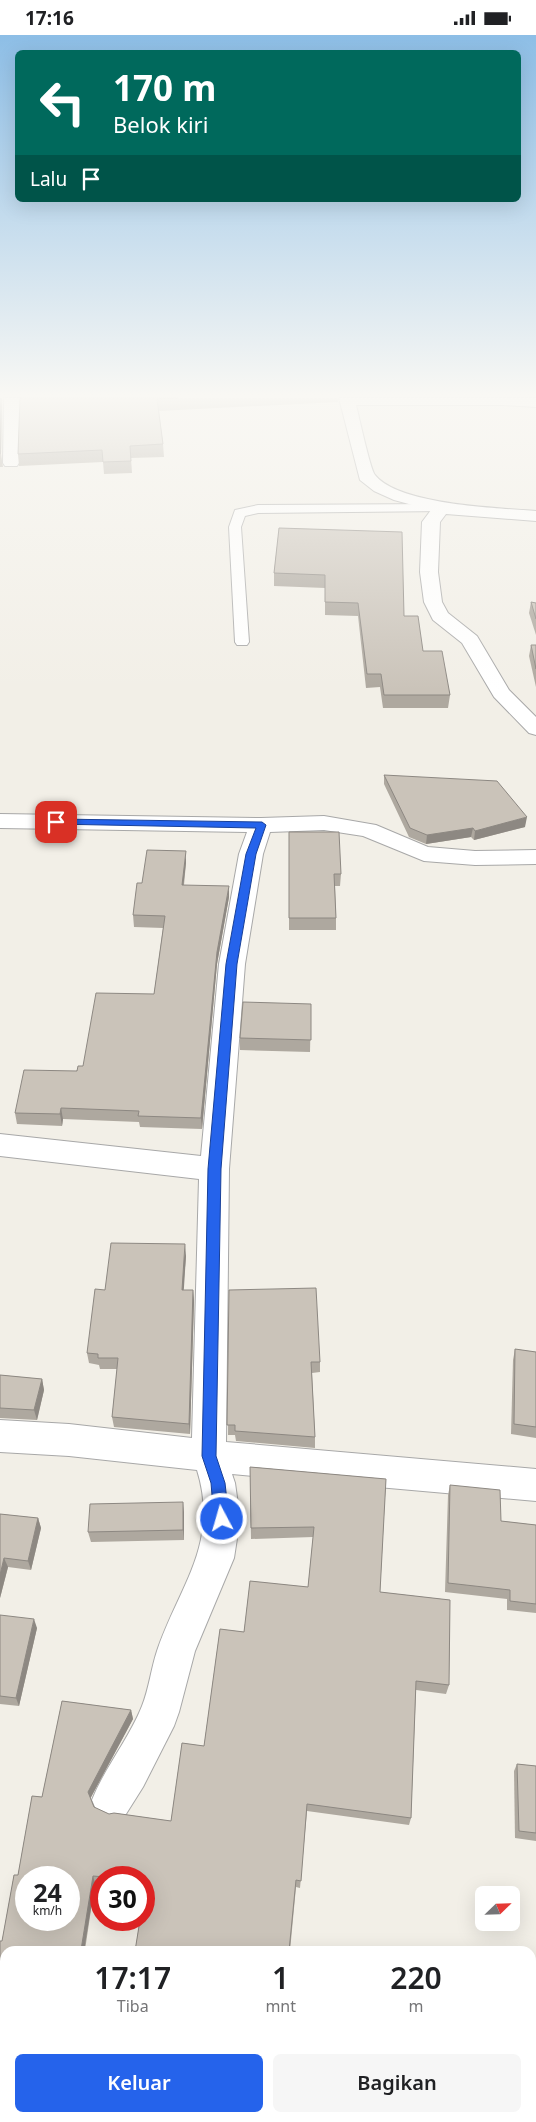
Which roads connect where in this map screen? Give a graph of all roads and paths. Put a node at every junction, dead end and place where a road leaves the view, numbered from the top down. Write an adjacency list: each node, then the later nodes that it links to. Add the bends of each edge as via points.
1 (399, 495): 2 (street)
2 (441, 509): 3 (street); 4 (lane, via 258,509 239,513 235,527); 5 (street, via 431,522 433,602 440,616 470,641 502,693)
3 (536, 516)
4 (242, 642)
5 (536, 729)
6 (0, 821): 7 (street)
7 (262, 825): 8 (street, via 324,823 368,830 424,854 475,858); 10 (street, via 251,854 232,964)
8 (536, 857)
9 (0, 1145): 10 (street)
10 (214, 1169): 12 (street)
11 (0, 1436): 12 (street, via 69,1440)
12 (209, 1456): 13 (street); 14 (street, via 218,1483 222,1519 216,1558 176,1651 160,1712)
13 (536, 1485)
14 (112, 1800)

